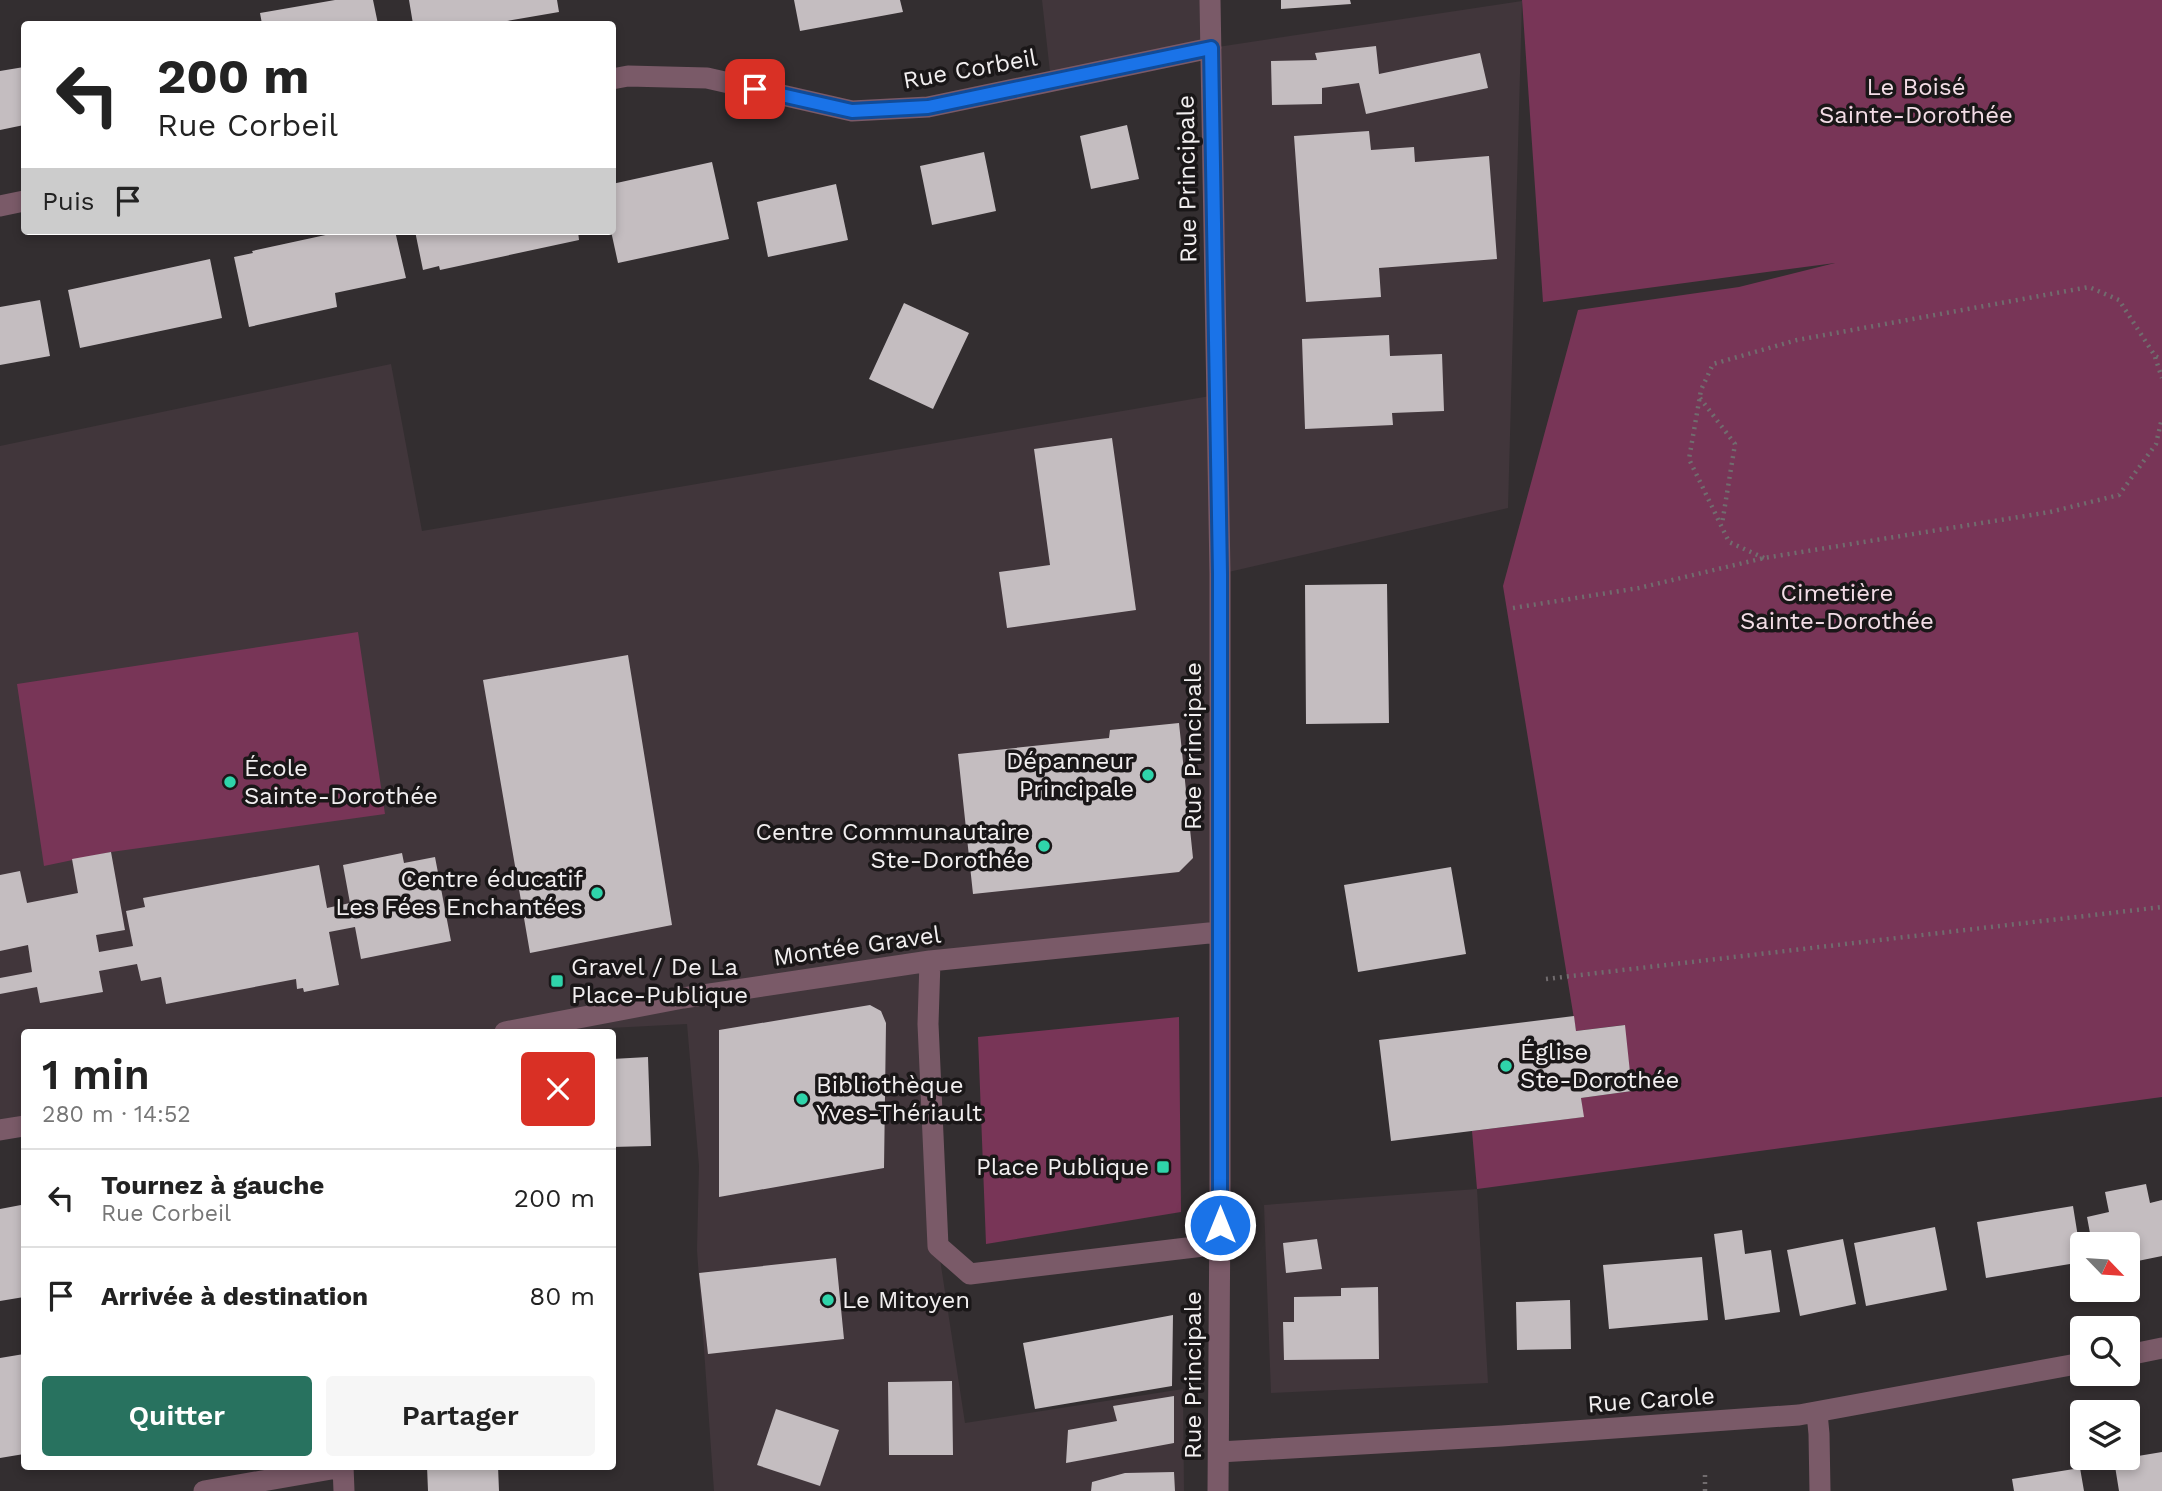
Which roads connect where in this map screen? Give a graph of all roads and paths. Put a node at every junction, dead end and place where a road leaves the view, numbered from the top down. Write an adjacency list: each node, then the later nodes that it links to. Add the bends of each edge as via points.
1 (1210, 0): 2 (street, Rue Principale)
2 (1211, 48): 3 (street, Rue Corbeil, via 928,107 852,111 707,78); 15 (street, Rue Principale, via 1220,574)
3 (616, 78)
4 (21, 202): 5 (street)
5 (0, 206)
6 (2155, 356): 7 (path); 8 (path); 9 (path, via 2119,300 2089,286 1797,340 1726,360 1713,364)
7 (2162, 359)
8 (2162, 378)
9 (1700, 397): 11 (path, via 1689,459); 11 (path, via 1735,444)
10 (2162, 418): 12 (path, via 2156,444 2119,495 2050,512)
11 (1721, 526): 12 (path, via 1729,542)
12 (1764, 558): 13 (path, via 1639,588)
13 (1513, 608)
14 (2162, 907): 17 (path)
15 (1219, 932): 16 (street, Montée Gravel); 21 (street, Rue Principale)
16 (930, 961): 18 (street, Montée Gravel, via 683,998); 21 (street, via 928,1024 938,1246 970,1274)
17 (1546, 979)
18 (522, 1029)
19 (21, 1126): 20 (street)
20 (0, 1130)
21 (1220, 1244): 26 (street, Rue Principale)
22 (2162, 1348): 23 (street)
23 (2140, 1352)
24 (2070, 1365): 25 (street, Rue Carole)
25 (1817, 1413): 26 (street, Rue Carole); 34 (street)
26 (1219, 1452): 32 (street, Rue Principale)
27 (326, 1470): 30 (street)
28 (343, 1470): 31 (street)
29 (1705, 1473): 33 (path)
30 (204, 1491)
31 (344, 1491)
32 (1218, 1491)
33 (1705, 1491)
34 (1820, 1491)

